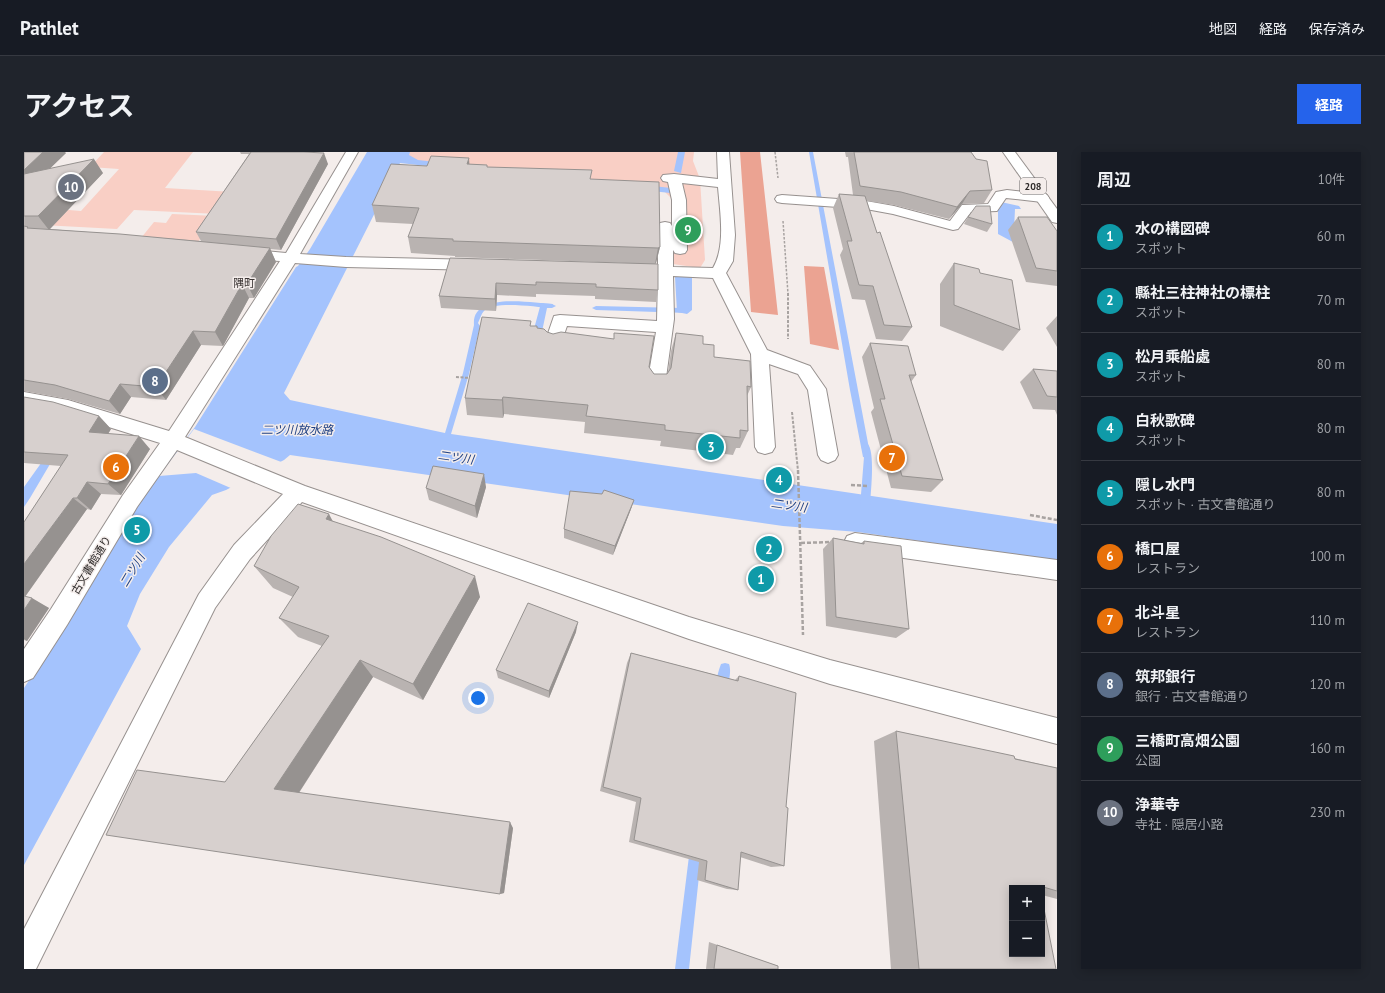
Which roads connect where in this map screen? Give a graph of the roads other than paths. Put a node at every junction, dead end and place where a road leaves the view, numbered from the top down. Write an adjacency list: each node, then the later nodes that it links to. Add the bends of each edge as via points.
1 (352, 152): 10 (main road, 古文書館通り)
2 (723, 152): 4 (main road)
3 (1008, 152): 5 (main road, 208)
4 (724, 184): 13 (main road, via 671,178 679,200); 14 (main road, via 728,235 725,261)
5 (1042, 198): 6 (main road, via 1007,194 1001,196 992,208 967,208 953,226 866,205); 7 (main road, 208)
6 (782, 199)
7 (1057, 219)
8 (665, 226): 13 (main road)
9 (230, 252): 10 (main road)
10 (296, 258): 11 (main road, via 346,262); 20 (main road, 古文書館通り)
11 (494, 265)
12 (611, 269): 13 (main road)
13 (673, 271): 14 (main road); 15 (main road)
14 (718, 273): 17 (main road)
15 (666, 318): 16 (main road, via 560,320); 18 (main road)
16 (552, 345)
17 (760, 354): 21 (main road); 22 (main road, via 804,370 817,389)
18 (656, 385)
19 (24, 399): 20 (main road, via 68,407)
20 (178, 442): 23 (main road); 26 (main road, 古文書館通り, via 130,501)
21 (765, 447)
22 (828, 455)
23 (298, 492): 27 (main road, via 688,628 804,663); 28 (main road, via 242,552 208,601)
24 (855, 542): 25 (main road)
25 (1057, 570)
26 (24, 670)
27 (1057, 731)
28 (24, 961)

